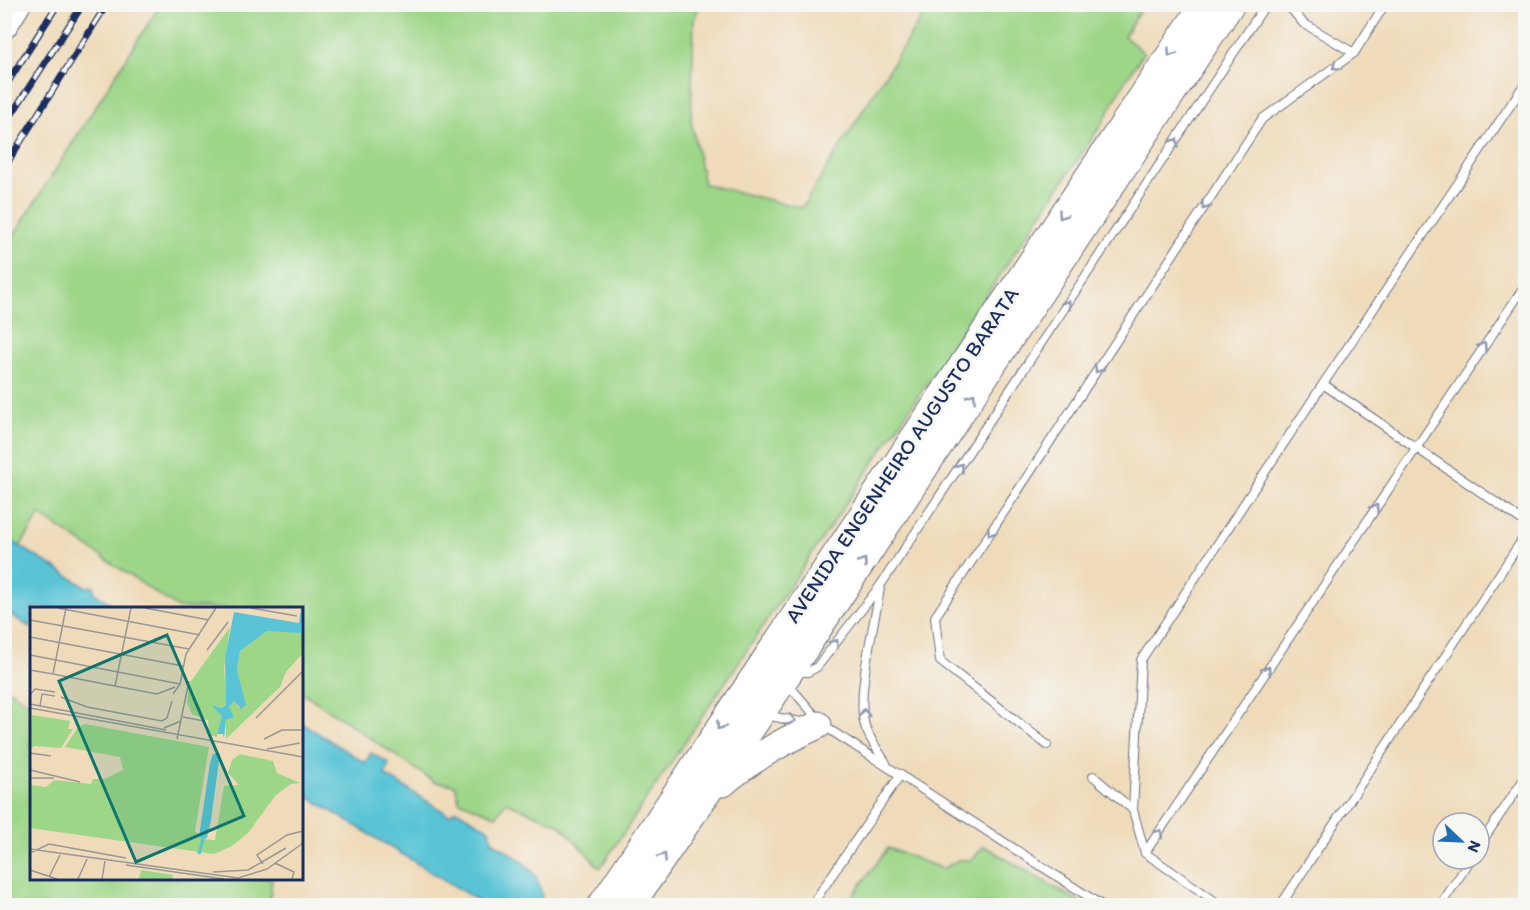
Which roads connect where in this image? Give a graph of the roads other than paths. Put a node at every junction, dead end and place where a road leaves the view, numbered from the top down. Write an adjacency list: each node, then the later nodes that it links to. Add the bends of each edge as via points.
1 (17, 4): 8 (main road)
2 (1204, 4): 17 (main road, AVENIDA ENGENHEIRO AUGUSTO BARATA, one-way to 17)
3 (1231, 4): 17 (main road, AVENIDA ENGENHEIRO AUGUSTO BARATA, one-way to 3)
4 (1266, 4): 16 (lane, one-way to 4)
5 (1287, 4): 9 (lane, via 1303,23)
6 (1390, 4): 7 (lane)
7 (1383, 7): 9 (lane)
8 (4, 25)
9 (1354, 53): 20 (lane, one-way to 20, via 1262,119 935,617 940,662)
10 (1526, 82): 12 (lane)
11 (1526, 284): 13 (lane, one-way to 11)
12 (1323, 384): 13 (lane); 26 (lane, via 1141,660)
13 (1415, 447): 14 (lane); 28 (lane, one-way to 13)
14 (1526, 523)
15 (1526, 534): 35 (lane)
16 (880, 586): 17 (lane, one-way to 16, via 808,672 817,667); 21 (lane, one-way to 16, via 870,737 863,708)
17 (775, 674): 18 (main road, AVENIDA ENGENHEIRO AUGUSTO BARATA); 19 (lane)
18 (750, 708): 19 (lane, one-way to 19); 25 (main road, AVENIDA ENGENHEIRO AUGUSTO BARATA); 30 (main road, AVENIDA ENGENHEIRO AUGUSTO BARATA, one-way to 30)
19 (821, 726): 21 (lane); 25 (main road, via 787,738 745,765)
20 (1047, 745)
21 (888, 766): 22 (lane)
22 (901, 774): 32 (lane); 33 (lane)
23 (1093, 776): 26 (lane)
24 (1526, 776): 27 (lane)
25 (698, 806): 31 (main road, AVENIDA ENGENHEIRO AUGUSTO BARATA, one-way to 25)
26 (1133, 810): 28 (lane)
27 (1491, 828)
28 (1145, 853): 34 (lane)
29 (1463, 871): 36 (lane)
30 (601, 906)
31 (630, 906)
32 (811, 906)
33 (1103, 906)
34 (1222, 906)
35 (1280, 906)
36 (1440, 906)

